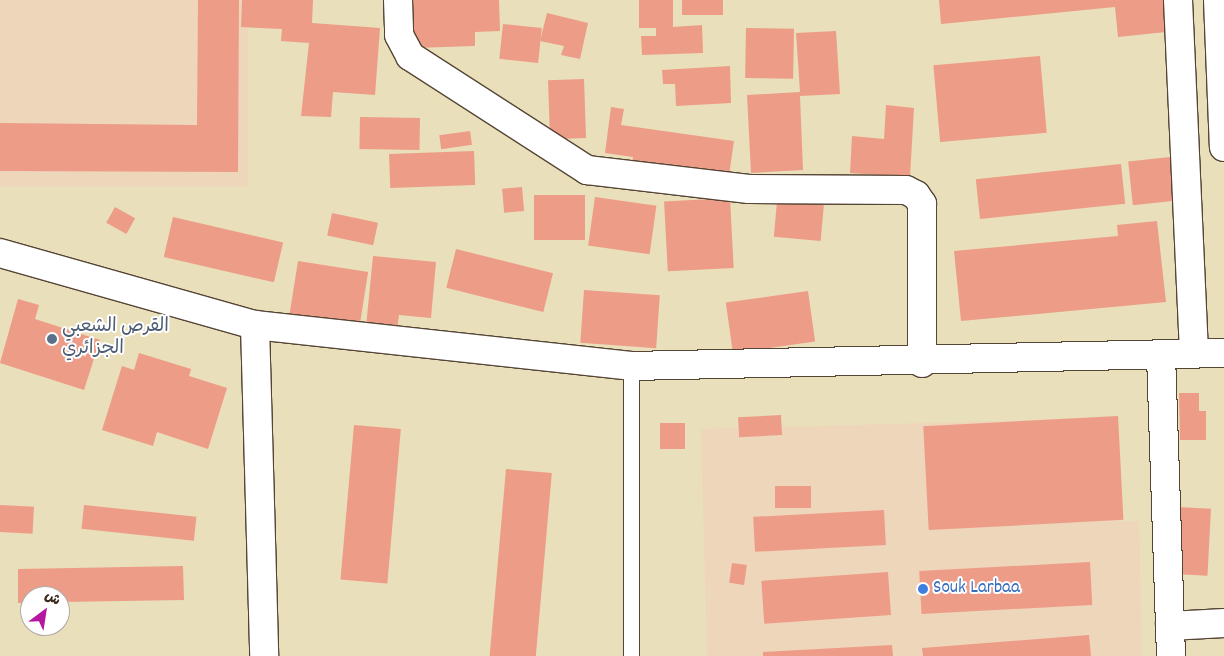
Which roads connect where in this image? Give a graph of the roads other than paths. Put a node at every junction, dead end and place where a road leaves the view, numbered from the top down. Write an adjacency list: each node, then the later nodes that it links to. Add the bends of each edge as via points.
1 (398, 0): 11 (street, via 399,35 410,56 588,170 749,189 906,190 916,195 922,204)
2 (1178, 0): 9 (street)
3 (1218, 0): 4 (street)
4 (1223, 118): 5 (street)
5 (1224, 147)
6 (0, 253): 7 (street)
7 (255, 325): 12 (street); 15 (street)
8 (1224, 353): 9 (street)
9 (1194, 354): 10 (street)
10 (1162, 355): 11 (street); 14 (street)
11 (922, 363): 12 (street)
12 (631, 366): 16 (lane)
13 (1224, 623): 14 (street)
14 (1170, 626): 17 (street)
15 (264, 656)
16 (631, 656)
17 (1171, 656)

